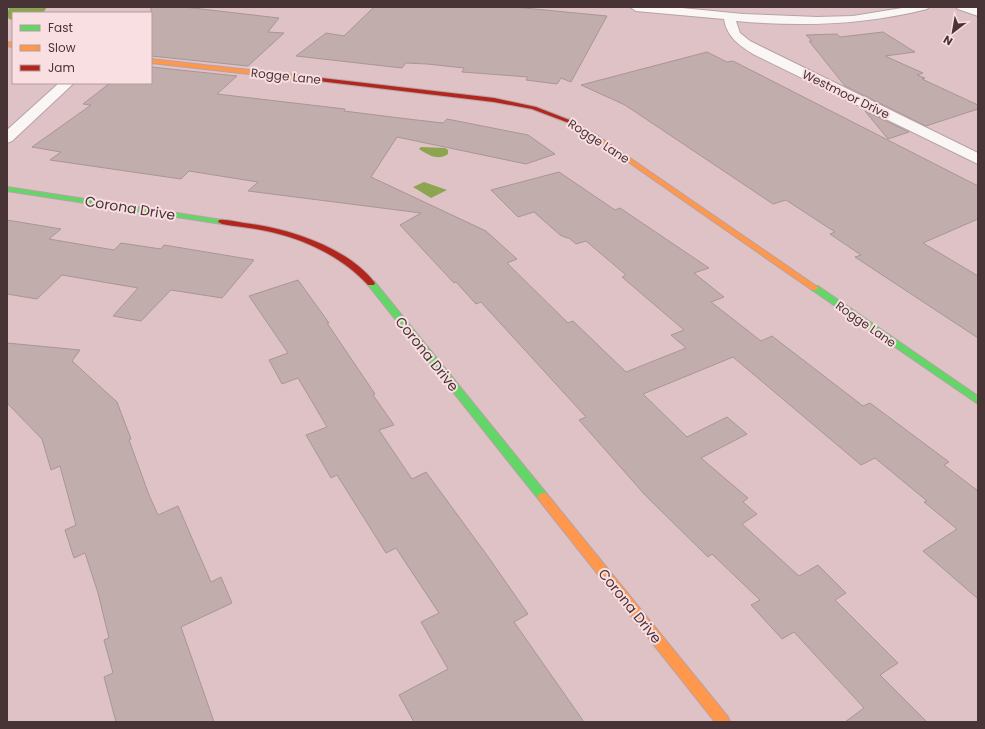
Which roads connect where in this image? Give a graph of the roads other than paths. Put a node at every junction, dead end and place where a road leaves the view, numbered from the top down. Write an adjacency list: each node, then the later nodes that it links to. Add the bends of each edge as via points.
1 (636, 7): 5 (street)
2 (923, 7): 5 (street, via 903,13 856,20)
3 (962, 7): 4 (street)
4 (978, 12)
5 (728, 16): 9 (street, Westmoor Drive, via 730,30 738,40)
6 (152, 61): 11 (street, Rogge Lane, via 494,100 534,108 566,119 593,135)
7 (66, 84): 8 (street)
8 (7, 138)
9 (978, 159)
10 (7, 189): 12 (street, Corona Drive, via 275,230 322,248 363,273)
11 (978, 401)
12 (723, 722)

